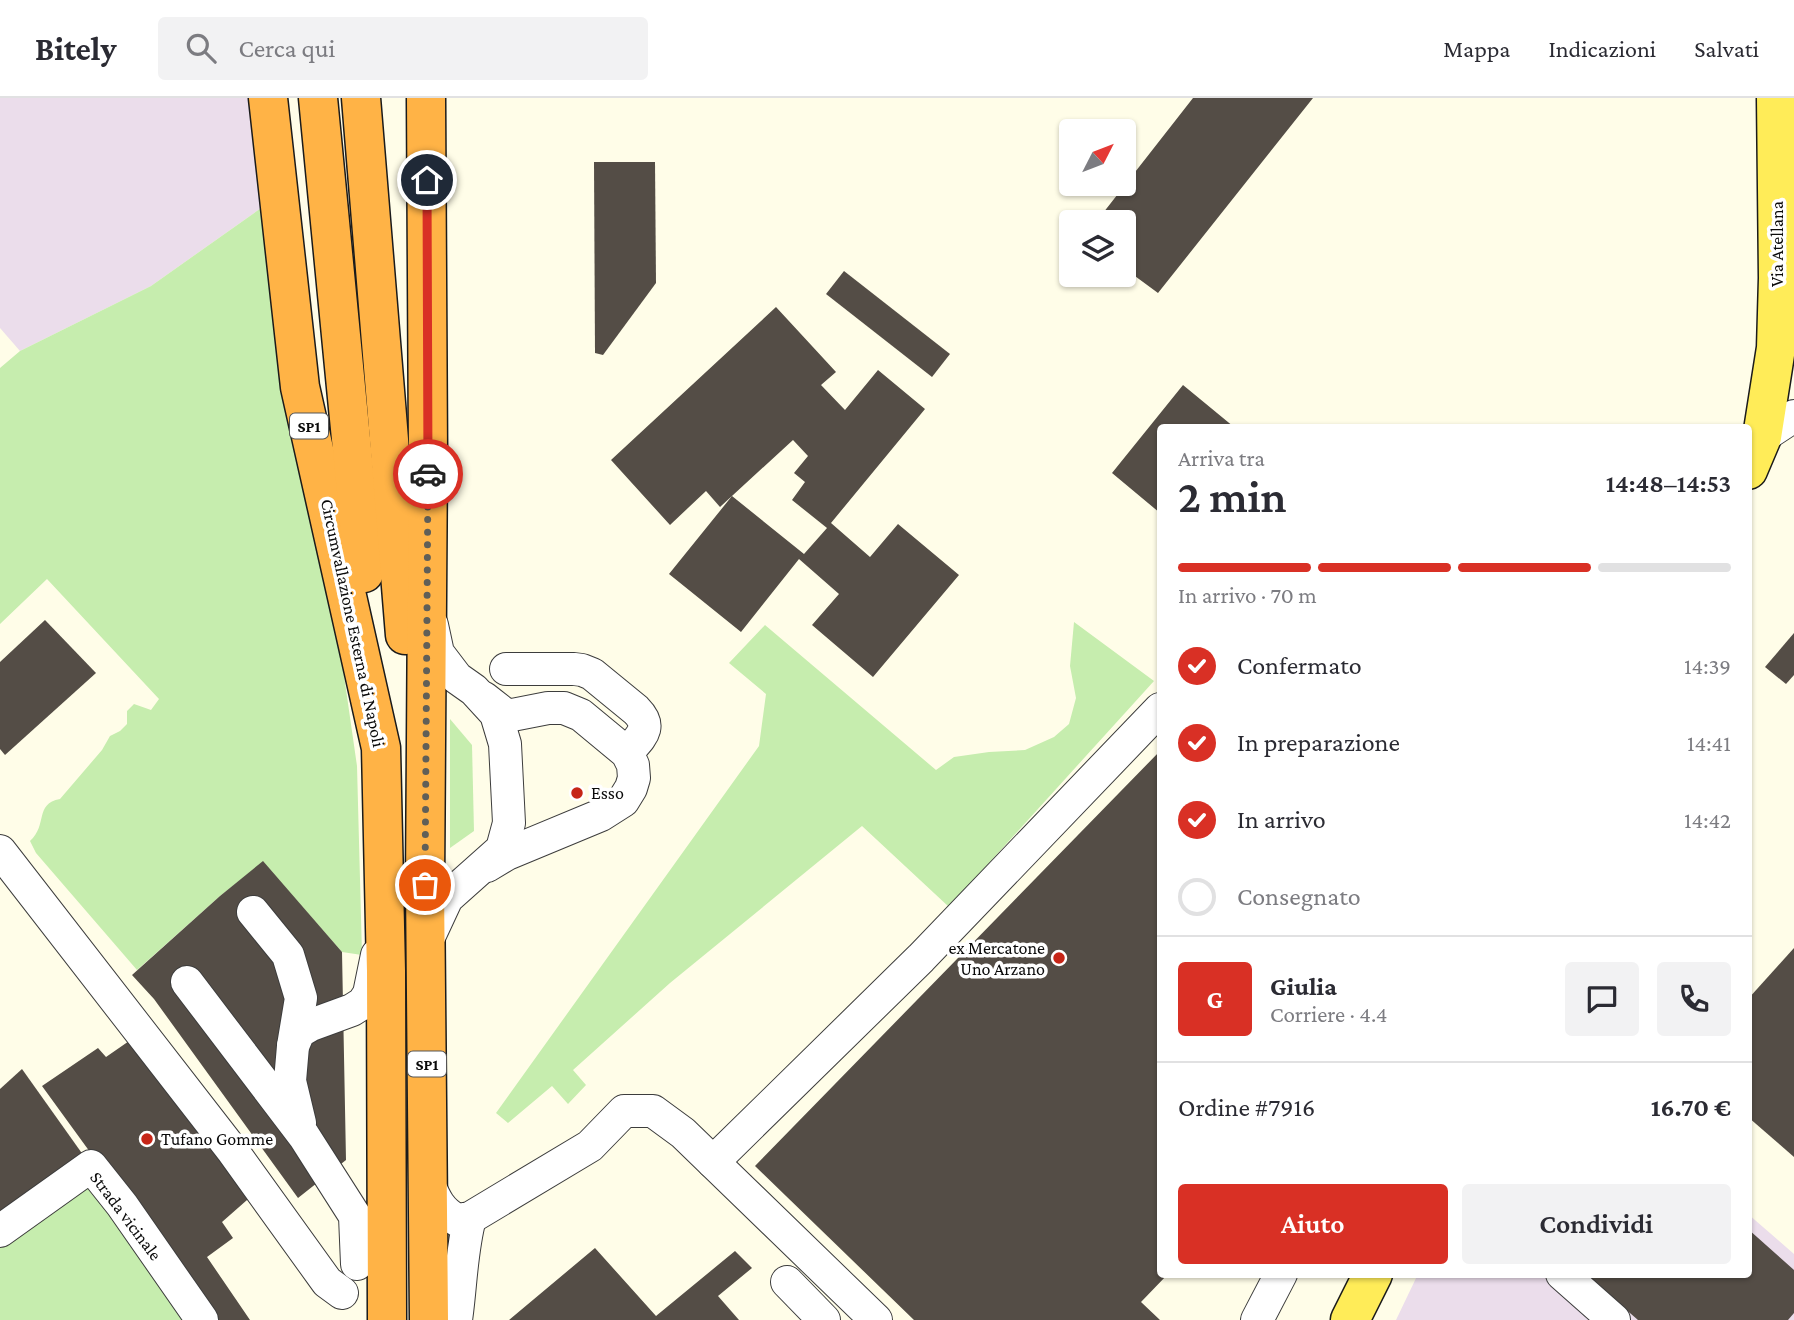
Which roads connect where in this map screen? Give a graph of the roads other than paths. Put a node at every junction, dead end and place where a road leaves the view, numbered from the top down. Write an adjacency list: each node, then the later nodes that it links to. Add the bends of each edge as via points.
1 (268, 98): 13 (highway, Circumvallazione Esterna di Napoli / SP1, via 300,387)
2 (317, 98): 13 (highway)
3 (361, 98): 18 (highway)
4 (426, 98): 9 (highway, SP1)
5 (1776, 98): 6 (main road, Via Atellana)
6 (1786, 285): 8 (main road, Via Atellana)
7 (1794, 416): 8 (street)
8 (1755, 454)
9 (427, 606): 11 (street, via 438,653 457,678); 18 (highway, SP1)
10 (506, 669): 14 (street, via 574,669 592,674 646,723)
11 (474, 690): 14 (street, via 507,716 548,708 581,715); 16 (street, via 496,714 506,744 509,822 502,849)
12 (1157, 712): 26 (street, via 921,958)
13 (381, 748): 17 (highway, Circumvallazione Esterna di Napoli / SP1)
14 (626, 753): 16 (street, via 634,778 623,801)
15 (0, 851): 36 (street, via 232,1150)
16 (480, 871): 20 (street, via 447,898)
17 (384, 884): 22 (street, via 373,980 363,1003); 24 (highway, Circumvallazione Esterna di Napoli / SP1)
18 (425, 885): 20 (highway, SP1)
19 (253, 912): 23 (street, via 288,956 301,998)
20 (425, 946): 27 (highway, SP1)
21 (187, 982): 25 (street)
22 (352, 1010): 23 (street, via 299,1032); 24 (street, via 372,1020)
23 (293, 1046): 25 (street, via 290,1081)
24 (386, 1066): 28 (highway, Circumvallazione Esterna di Napoli / SP1)
25 (304, 1136): 31 (street, via 355,1216)
26 (713, 1162): 29 (street, via 653,1111 625,1111 590,1146); 42 (street)
27 (428, 1182): 29 (street, via 436,1203 447,1215 457,1220); 39 (highway, SP1)
28 (386, 1211): 31 (street); 38 (highway, Circumvallazione Esterna di Napoli / SP1)
29 (470, 1218): 40 (street)
30 (0, 1231): 37 (street, Strada vicinale, via 91,1166)
31 (357, 1264): 36 (street)
32 (1279, 1278): 43 (street)
33 (1371, 1278): 44 (main road)
34 (1567, 1278): 45 (street)
35 (787, 1282): 41 (street)
36 (342, 1307)
37 (202, 1320)
38 (387, 1320)
39 (429, 1320)
40 (456, 1320)
41 (824, 1320)
42 (876, 1320)
43 (1257, 1320)
44 (1350, 1320)
45 (1614, 1320)

